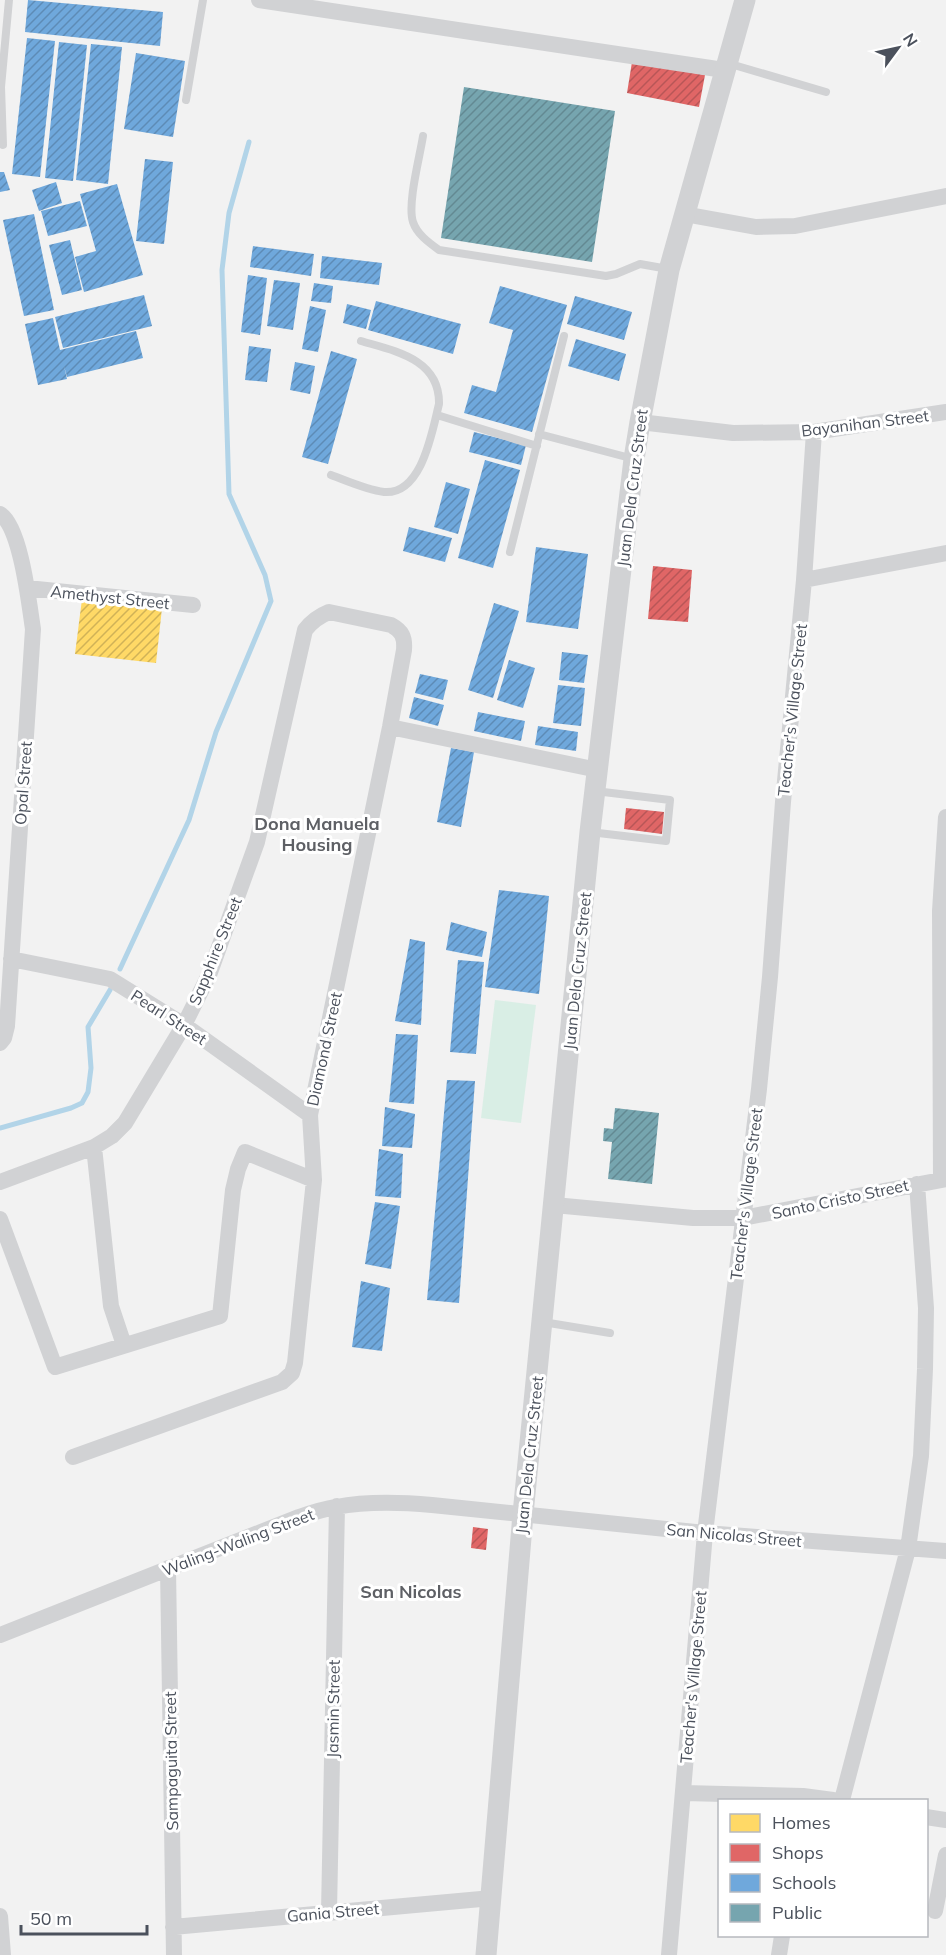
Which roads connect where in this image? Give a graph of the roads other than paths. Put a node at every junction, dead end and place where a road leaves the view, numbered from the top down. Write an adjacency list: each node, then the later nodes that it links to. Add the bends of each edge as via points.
1 (9, 0): 9 (lane, via 1,87)
2 (203, 0): 7 (lane)
3 (259, 0): 5 (street)
4 (745, 0): 5 (street, Juan Dela Cruz Street)
5 (725, 67): 6 (lane); 11 (street, Juan Dela Cruz Street)
6 (826, 92)
7 (186, 100)
8 (423, 136): 12 (lane, via 412,220 438,250 606,276 640,264)
9 (3, 145)
10 (946, 196): 11 (street, via 795,226 756,226)
11 (684, 214): 12 (street, Juan Dela Cruz Street)
12 (669, 270): 17 (street, Juan Dela Cruz Street)
13 (564, 336): 19 (lane)
14 (361, 341): 16 (lane, via 403,353 428,371 439,394)
15 (946, 412): 18 (street, Bayanihan Street)
16 (436, 415): 20 (lane); 22 (lane, via 421,467 406,486 393,492 382,491)
17 (640, 422): 18 (street, Bayanihan Street, via 733,433); 21 (street, Juan Dela Cruz Street)
18 (814, 432): 26 (street, Teacher's Village Street)
19 (540, 434): 20 (lane); 21 (lane)
20 (537, 446): 24 (lane)
21 (634, 459): 31 (street, Juan Dela Cruz Street)
22 (331, 475)
23 (5, 518): 27 (street, Opal Street, via 16,541)
24 (510, 552)
25 (946, 554): 26 (street)
26 (804, 580): 46 (street, Teacher's Village Street, via 770,977)
27 (27, 588): 28 (street, Amethyst Street); 36 (street, Opal Street, via 33,629)
28 (193, 605)
29 (405, 639): 30 (street, Diamond Street); 37 (street, Sapphire Street, via 391,625 329,612 311,622 306,630 257,842 209,975)
30 (390, 727): 31 (street); 39 (street, Diamond Street)
31 (598, 770): 32 (street, Juan Dela Cruz Street)
32 (594, 791): 34 (street, Juan Dela Cruz Street); 34 (lane, via 670,800 666,841)
33 (946, 817): 35 (street)
34 (590, 832): 45 (street, Juan Dela Cruz Street)
35 (943, 911): 42 (street)
36 (11, 959): 37 (street, Pearl Street, via 110,979); 38 (street, Opal Street, via 7,1026)
37 (184, 1025): 39 (street, Pearl Street); 40 (street, Sapphire Street, via 125,1123)
38 (0, 1043)
39 (310, 1115): 41 (street, Diamond Street)
40 (94, 1147): 43 (street, Sapphire Street); 50 (street, via 111,1306)
41 (314, 1180): 50 (street, via 245,1152 233,1190 220,1316); 51 (street, Diamond Street, via 292,1373 273,1386)
42 (944, 1180): 44 (street, Santo Cristo Street)
43 (0, 1182)
44 (917, 1184): 46 (street, Santo Cristo Street); 55 (street, via 926,1308 925,1369 921,1456)
45 (554, 1205): 46 (street, Santo Cristo Street, via 693,1218); 48 (street, Juan Dela Cruz Street)
46 (743, 1218): 54 (street, Teacher's Village Street)
47 (0, 1219): 50 (street, via 56,1367)
48 (542, 1322): 49 (lane); 53 (street, Juan Dela Cruz Street)
49 (610, 1333)
50 (124, 1345)
51 (73, 1457)
52 (337, 1506): 53 (street, Waling-Waling Street, via 398,1502); 57 (street, Waling-Waling Street); 67 (street, Jasmin Street)
53 (523, 1514): 54 (street, San Nicolas Street); 65 (street, Juan Dela Cruz Street)
54 (705, 1533): 55 (street, San Nicolas Street); 59 (street, Teacher's Village Street)
55 (908, 1549): 56 (street, San Nicolas Street); 61 (street)
56 (946, 1551)
57 (168, 1568): 58 (street, Waling-Waling Street); 69 (street, Sampaguita Street)
58 (0, 1635)
59 (684, 1793): 60 (street); 74 (street, Teacher's Village Street)
60 (826, 1799)
61 (842, 1799)
62 (928, 1817): 63 (street)
63 (946, 1820)
64 (946, 1855): 66 (street)
65 (492, 1899): 67 (street, Gania Street); 73 (street, Juan Dela Cruz Street)
66 (936, 1911)
67 (329, 1912): 69 (street, Gania Street)
68 (0, 1916): 71 (street)
69 (173, 1927): 72 (street, Sampaguita Street)
70 (782, 1937): 75 (street)
71 (3, 1955)
72 (174, 1955)
73 (486, 1955)
74 (669, 1955)
75 (779, 1955)

